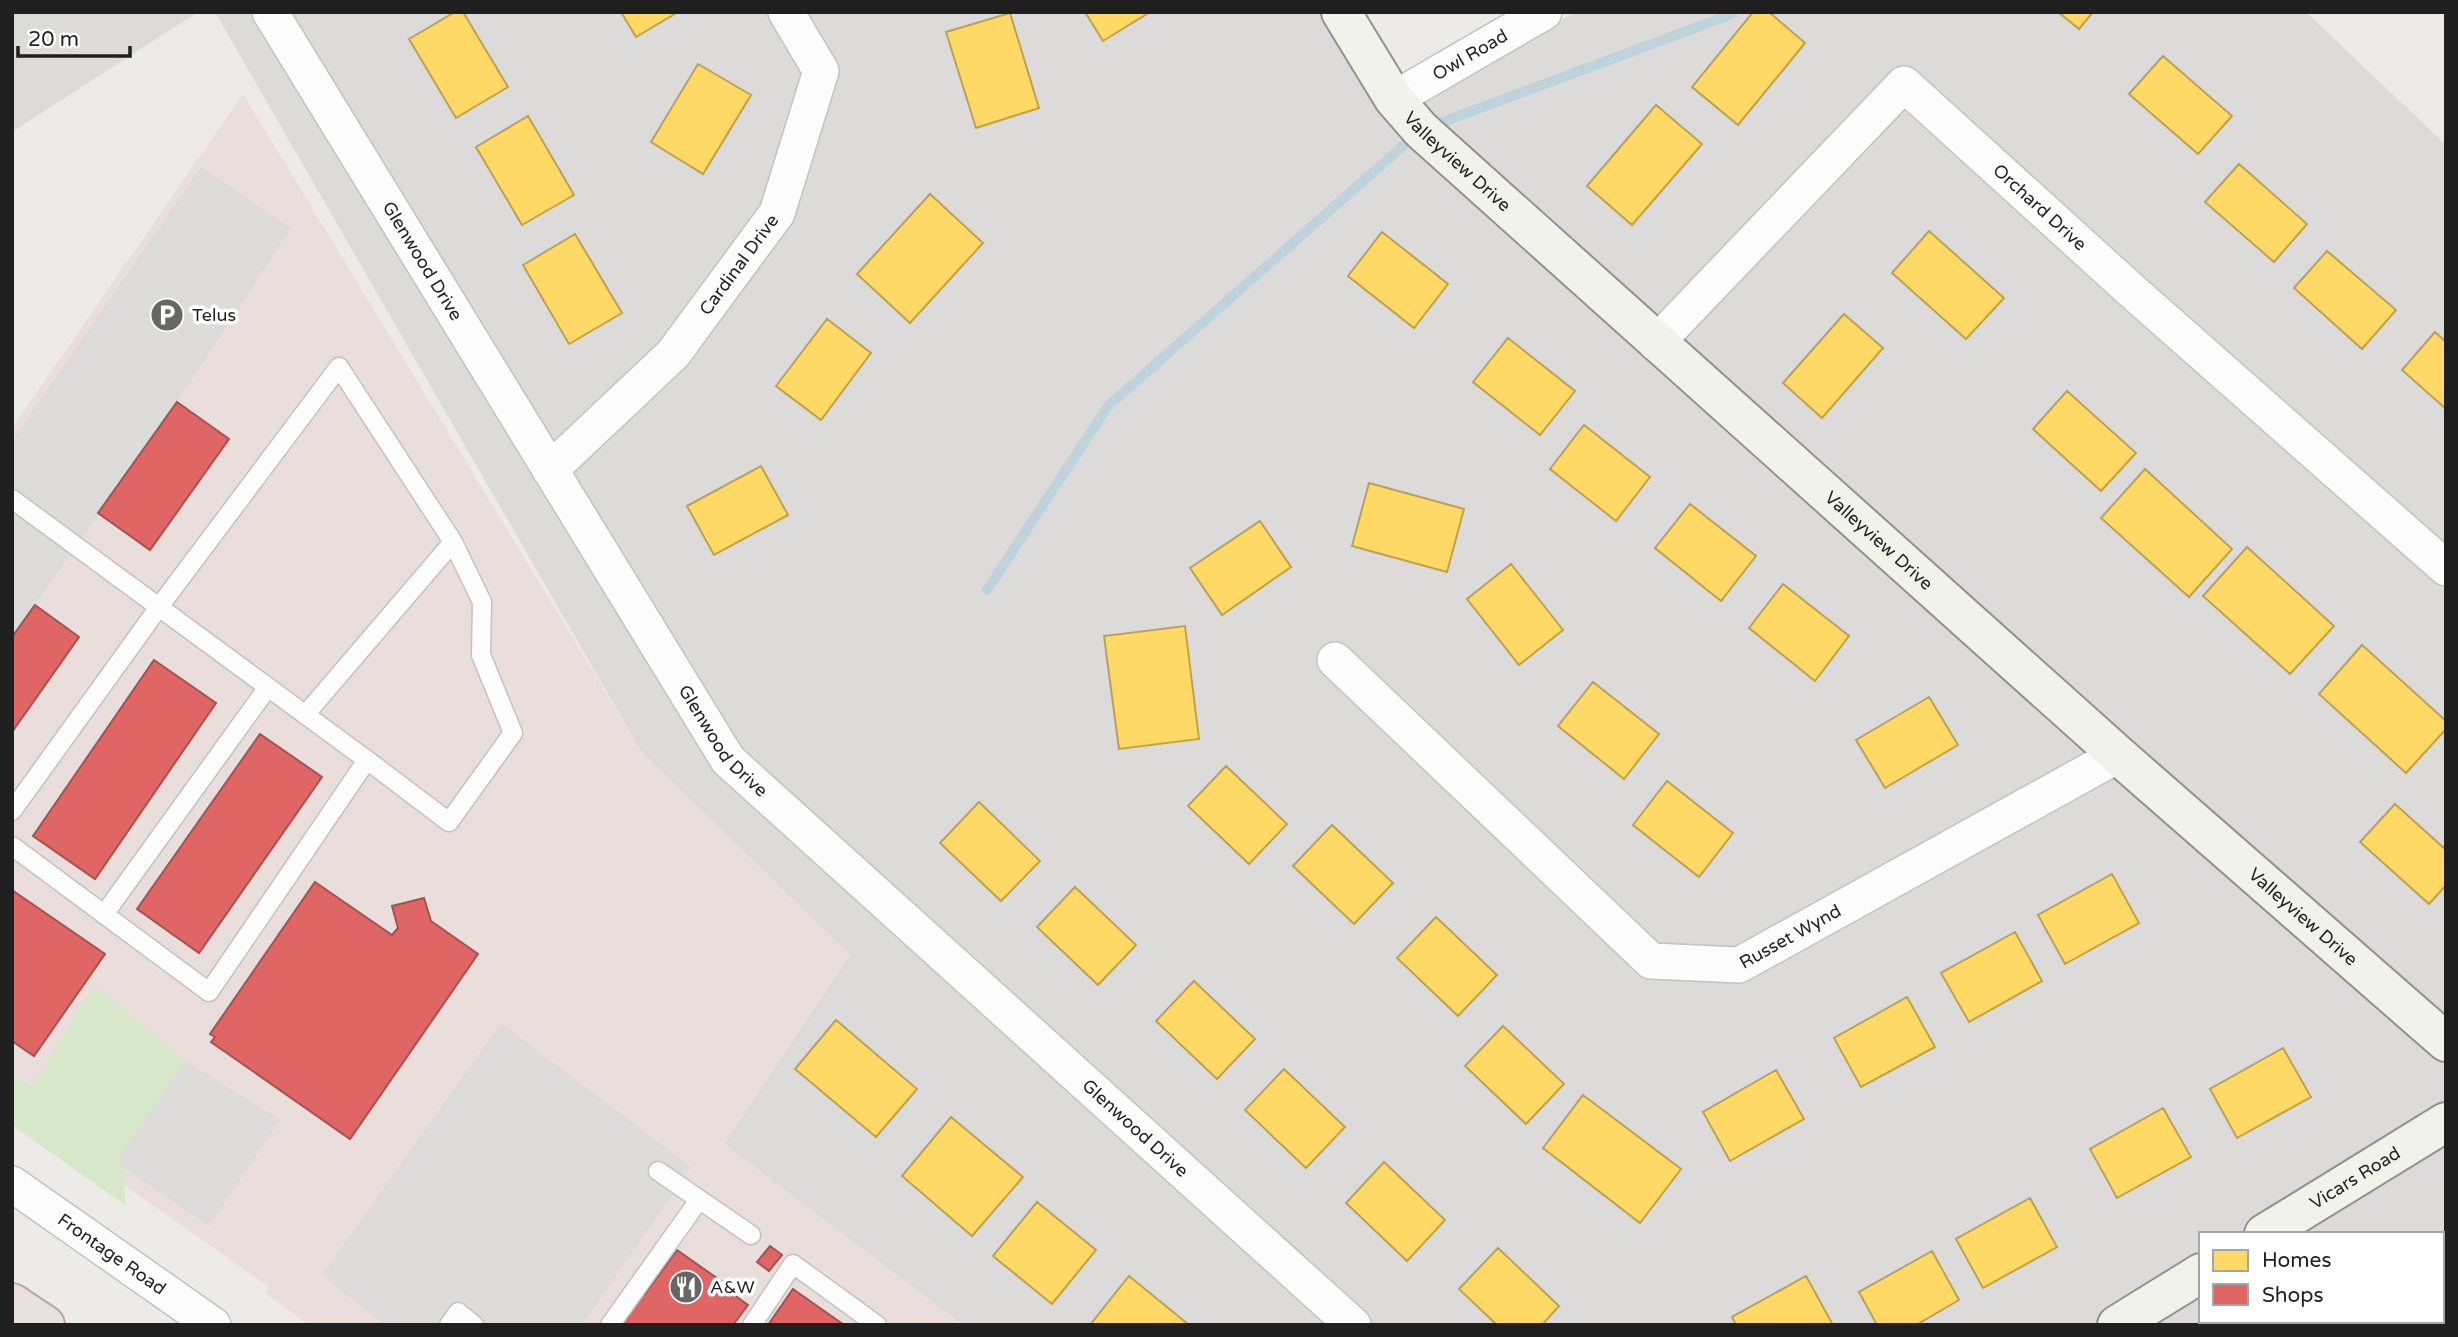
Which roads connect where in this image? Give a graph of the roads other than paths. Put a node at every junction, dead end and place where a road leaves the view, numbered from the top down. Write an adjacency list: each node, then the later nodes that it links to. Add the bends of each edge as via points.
1 (270, 12): 7 (street, Glenwood Drive)
2 (786, 12): 7 (street, Cardinal Drive, via 821,71 777,213 673,354)
3 (1340, 12): 5 (street, Valleyview Drive)
4 (1545, 12): 5 (street, Owl Road)
5 (1394, 99): 6 (street, Valleyview Drive, via 1420,130)
6 (1656, 343): 10 (street, Orchard Drive, via 1904,84); 15 (street, Valleyview Drive)
7 (550, 470): 36 (street, Glenwood Drive, via 728,760)
8 (12, 499): 11 (lane)
9 (453, 542): 11 (lane, via 340,367); 14 (lane); 16 (lane, via 482,602 481,655 513,733 449,822)
10 (2446, 568)
11 (159, 607): 13 (lane); 17 (lane)
12 (1335, 660): 15 (street, Russet Wynd, via 1651,961 1739,965)
13 (268, 687): 14 (lane); 19 (lane)
14 (305, 715): 16 (lane)
15 (2118, 755): 20 (street, Valleyview Drive)
16 (367, 760): 19 (lane, via 209,992)
17 (12, 811)
18 (12, 846): 19 (lane)
19 (105, 913)
20 (2446, 1042)
21 (2446, 1122): 25 (street, Vicars Road)
22 (657, 1171): 24 (lane)
23 (12, 1184): 30 (street, Frontage Road)
24 (699, 1200): 26 (lane); 33 (lane)
25 (2267, 1232)
26 (751, 1235)
27 (2199, 1274): 37 (street)
28 (12, 1303): 29 (highway)
29 (45, 1325)
30 (214, 1325)
31 (449, 1325): 32 (lane, via 458,1312)
32 (474, 1325)
33 (610, 1325)
34 (752, 1325): 35 (lane, via 793,1264)
35 (877, 1325)
36 (1353, 1325)
37 (2117, 1325)

